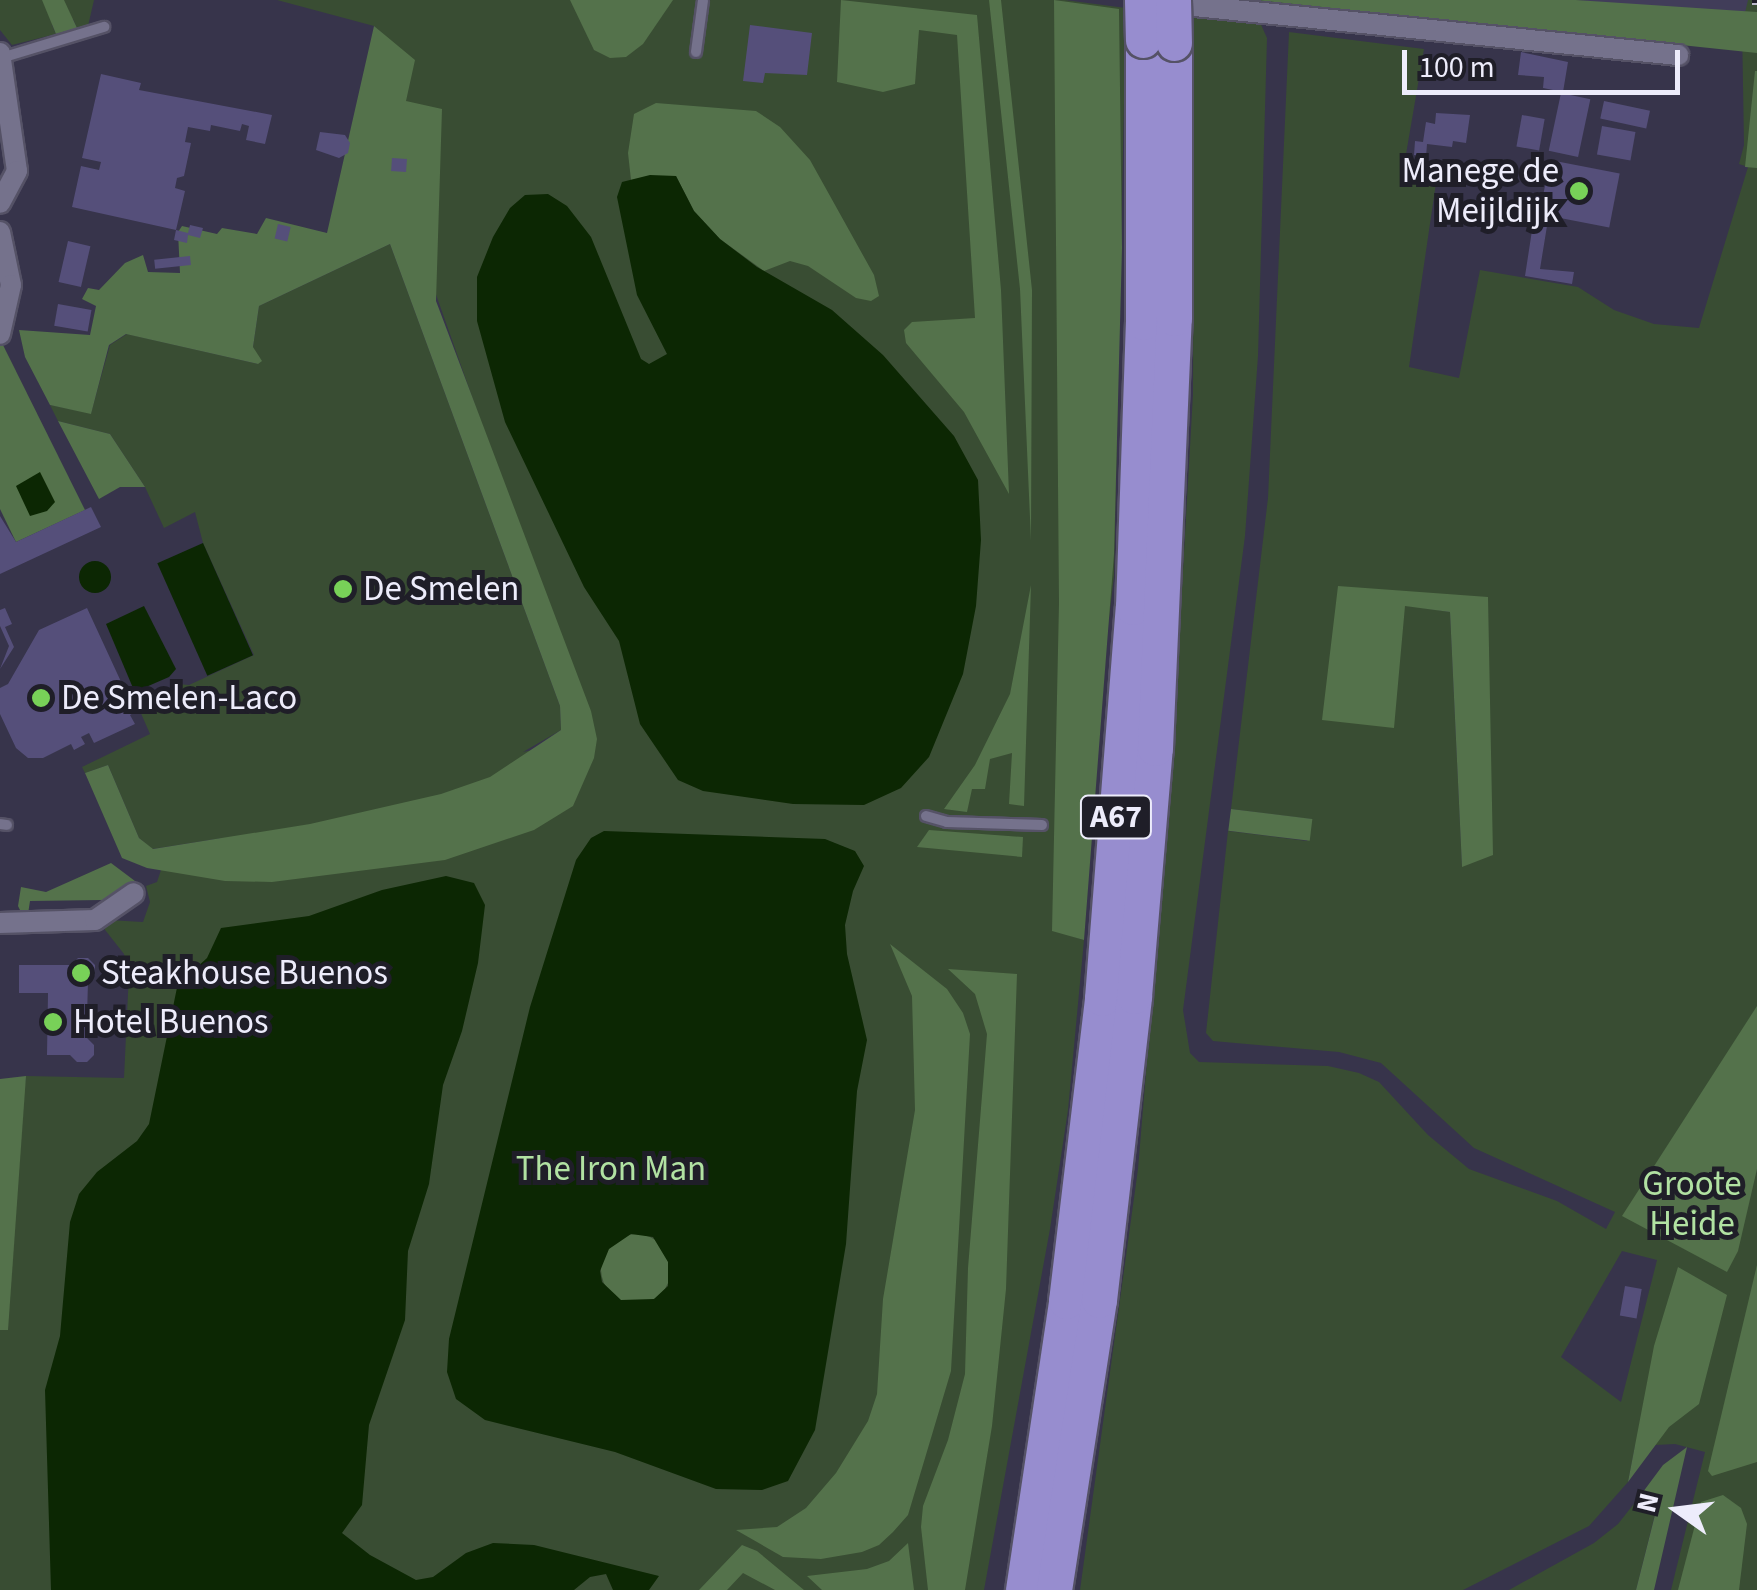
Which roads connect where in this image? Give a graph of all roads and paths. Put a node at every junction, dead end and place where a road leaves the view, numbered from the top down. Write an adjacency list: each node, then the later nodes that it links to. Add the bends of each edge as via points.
1 (703, 0): 6 (lane)
2 (1140, 0): 5 (highway, A67, bridge); 7 (street)
3 (1173, 0): 5 (highway, A67, bridge)
4 (104, 27): 8 (lane)
5 (1158, 41): 16 (highway, A67, via 1130,646 1102,998); 17 (highway, A67, via 1174,318 1155,748 1098,1300)
6 (696, 52)
7 (1678, 55)
8 (2, 63): 9 (street, via 17,171)
9 (0, 202)
10 (0, 232): 11 (street, via 11,285)
11 (0, 334)
12 (926, 816): 13 (lane)
13 (1042, 825)
14 (134, 893): 15 (street, via 95,920)
15 (0, 923)
16 (1022, 1590)
17 (1054, 1590)

